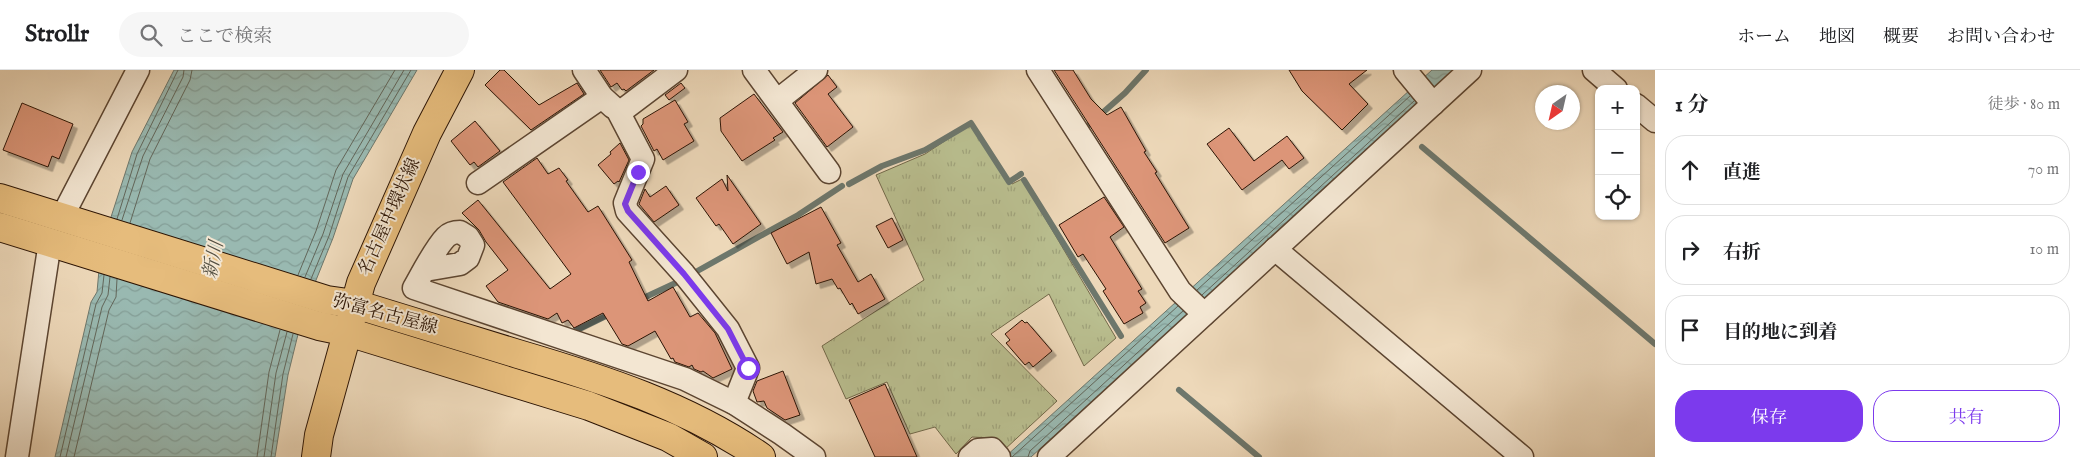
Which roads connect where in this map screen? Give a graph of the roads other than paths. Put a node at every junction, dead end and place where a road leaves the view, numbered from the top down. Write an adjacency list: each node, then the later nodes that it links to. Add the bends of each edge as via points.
1 (138, 70): 21 (street)
2 (460, 70): 26 (main road, 名古屋中環状線, via 427,133 361,283)
3 (584, 70): 12 (street)
4 (676, 70): 16 (street)
5 (754, 70): 13 (street)
6 (816, 70): 13 (street)
7 (1038, 70): 27 (street, via 1180,290)
8 (1470, 70): 14 (street)
9 (1594, 70): 11 (street)
10 (1409, 75): 14 (street)
11 (1611, 85)
12 (602, 98): 16 (street); 19 (street)
13 (778, 100): 18 (street)
14 (1431, 101): 24 (street)
15 (1640, 109): 17 (street)
16 (619, 113): 29 (street, via 643,159 625,204 728,329 748,368)
17 (1655, 121)
18 (828, 172)
19 (478, 183)
20 (0, 198): 21 (main road, 弥富名古屋線)
21 (62, 218): 26 (main road, 弥富名古屋線, via 327,300)
22 (0, 227): 23 (main road, 弥富名古屋線)
23 (50, 242): 28 (main road, 弥富名古屋線, via 319,326); 30 (street)
24 (1275, 249): 27 (street); 38 (street)
25 (425, 270): 29 (street, via 414,288 685,380)
26 (355, 304): 28 (main road, 名古屋中環状線); 33 (main road, 弥富名古屋線, via 599,378 680,410)
27 (1201, 312): 37 (street)
28 (348, 332): 31 (main road, 名古屋中環状線); 32 (main road, 弥富名古屋線, via 590,406 668,437)
29 (734, 403): 34 (street)
30 (17, 457)
31 (316, 457)
32 (703, 457)
33 (761, 457)
34 (814, 457)
35 (970, 457): 36 (street, via 978,450 992,449)
36 (999, 457)
37 (1049, 457)
38 (1522, 457)

